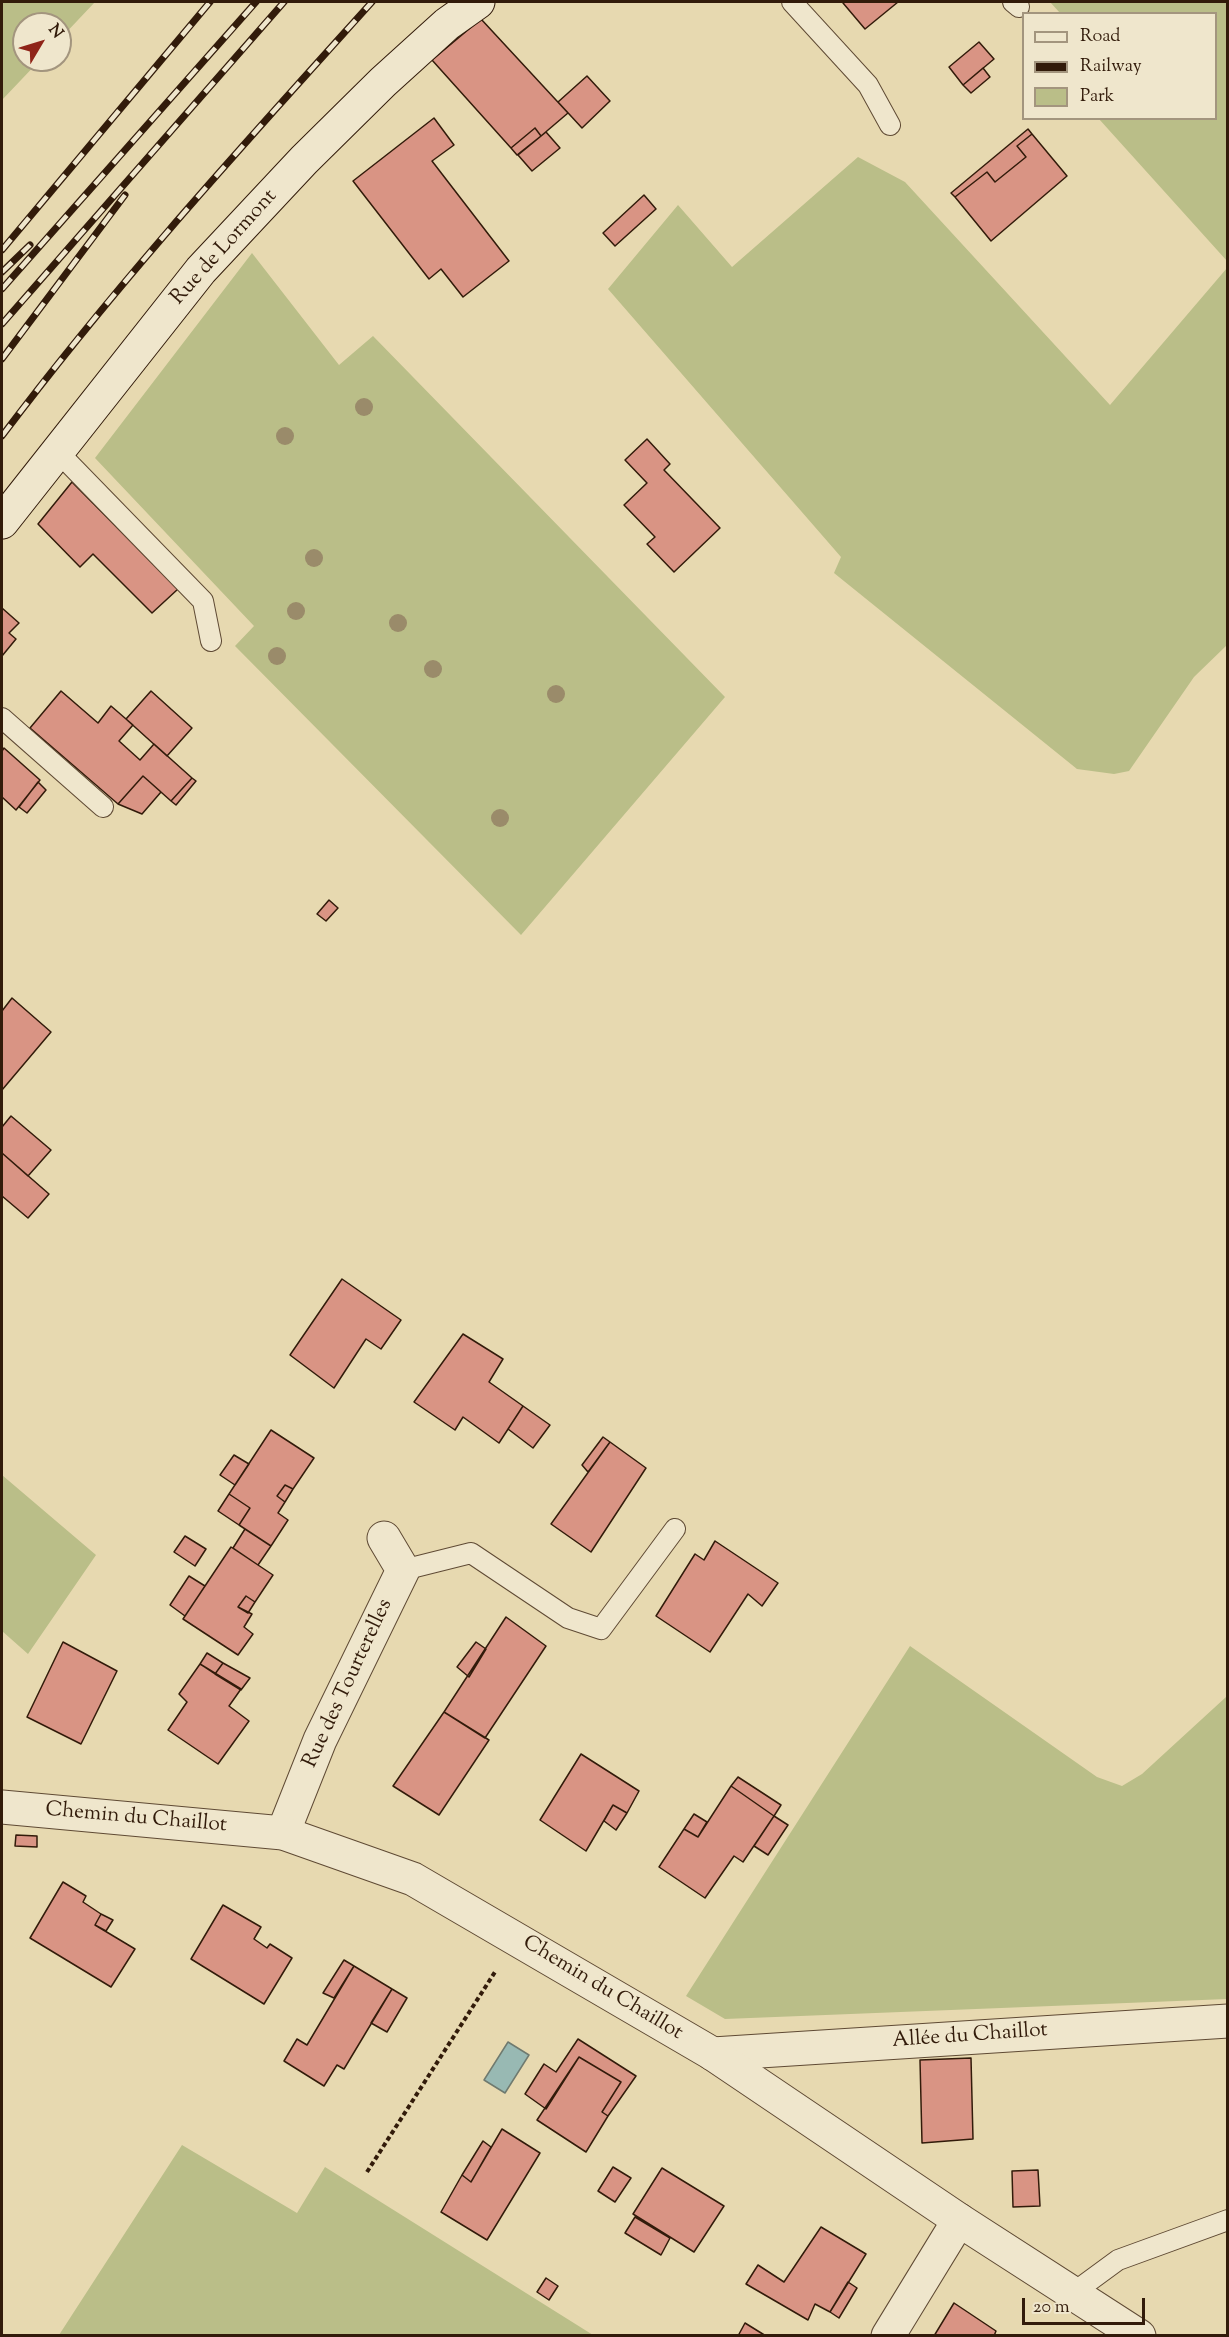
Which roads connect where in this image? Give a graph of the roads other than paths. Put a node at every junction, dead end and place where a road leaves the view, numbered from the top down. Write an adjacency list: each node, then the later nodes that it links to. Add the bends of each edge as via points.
1 (478, 2): 4 (street, Rue de Lormont, via 447,24 383,82 253,214 201,270)
2 (792, 2): 3 (lane, via 868,85)
3 (890, 125)
4 (57, 451): 5 (street, Rue de Lormont); 6 (lane, via 203,601)
5 (2, 522)
6 (211, 641)
7 (2, 718): 8 (lane)
8 (103, 807)
9 (675, 1528): 11 (lane, via 601,1629 568,1618 471,1553)
10 (384, 1538): 11 (street)
11 (403, 1570): 13 (street, Rue des Tourterelles, via 320,1740)
12 (2, 1807): 13 (street, Chemin du Chaillot)
13 (283, 1833): 15 (street, Chemin du Chaillot, via 413,1879)
14 (1227, 2021): 15 (street, Allée du Chaillot)
15 (713, 2054): 16 (street, Chemin du Chaillot)
16 (959, 2220): 18 (street, Chemin du Chaillot); 19 (street)
17 (1227, 2220): 18 (lane, via 1118,2260)
18 (1073, 2293): 20 (street, Chemin du Chaillot)
19 (888, 2336)
20 (1139, 2336)

